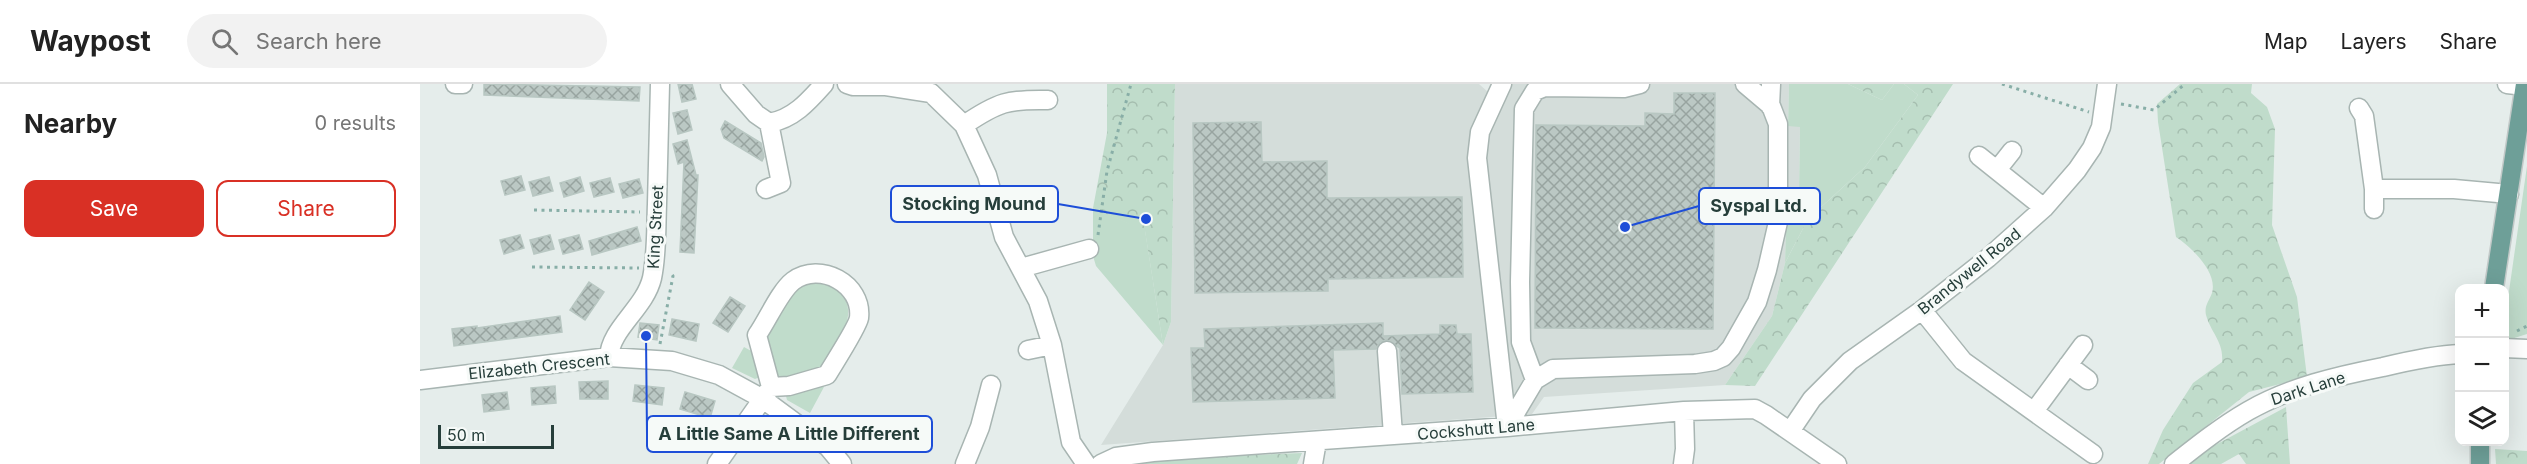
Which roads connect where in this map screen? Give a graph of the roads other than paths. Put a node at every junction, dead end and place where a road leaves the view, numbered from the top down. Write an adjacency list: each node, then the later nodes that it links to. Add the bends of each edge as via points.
1 (455, 84): 2 (street)
2 (463, 84)
3 (660, 84): 38 (street, King Street, via 654,262 646,295 610,342)
4 (730, 84): 17 (street)
5 (824, 84): 17 (street, via 803,107 781,121)
6 (847, 84): 18 (street, via 931,93)
7 (1502, 84): 47 (street, via 1480,132 1477,158)
8 (1640, 84): 41 (street, via 1624,88 1545,87 1535,91 1524,109 1521,342)
9 (1745, 84): 15 (street)
10 (1771, 84): 15 (street)
11 (2519, 85): 24 (main road)
12 (1022, 92): 13 (street); 18 (street)
13 (1048, 100)
14 (2105, 100): 25 (street, Brandywell Road, via 2101,127 2092,148)
15 (1770, 105): 41 (street, via 1778,124 1778,222 1757,302 1731,348 1723,357 1705,362 1553,369)
16 (2359, 108): 23 (street, via 2364,116)
17 (769, 123): 22 (street, via 781,183)
18 (964, 125): 28 (street, via 987,175 1004,237)
19 (2012, 151): 21 (street)
20 (1980, 156): 21 (street)
21 (1997, 170): 25 (street)
22 (766, 189)
23 (2374, 189): 24 (street); 26 (street)
24 (2509, 194): 29 (main road)
25 (2044, 208): 30 (street, Brandywell Road)
26 (2374, 208)
27 (1089, 249): 28 (street)
28 (1021, 268): 31 (street, via 1038,301)
29 (2495, 284)
30 (1922, 310): 45 (street, via 1963,361); 48 (street, Brandywell Road, via 1850,361 1812,399)
31 (1052, 345): 34 (street); 56 (street, via 1071,442)
32 (2083, 345): 39 (street)
33 (2509, 348): 35 (street)
34 (1028, 350)
35 (2527, 350)
36 (1387, 351): 49 (street)
37 (2455, 355): 61 (street, Dark Lane, via 2358,372 2276,397 2218,429)
38 (609, 357): 40 (street, Elizabeth Crescent); 44 (street, Elizabeth Crescent, via 672,362)
39 (2068, 365): 42 (street); 45 (street)
40 (420, 380)
41 (1535, 380): 47 (street)
42 (2088, 380)
43 (991, 385): 53 (street)
44 (767, 393): 44 (street, via 827,375 859,319 858,306 844,282 816,273 792,282 786,290 757,335); 54 (street); 55 (street, Elizabeth Crescent)
45 (2035, 410): 52 (street)
46 (1684, 411): 47 (street, Cockshutt Lane); 48 (street, Cockshutt Lane, via 1755,410); 59 (street)
47 (1507, 427): 49 (street, Cockshutt Lane)
48 (1791, 430): 60 (street, Cockshutt Lane)
49 (1393, 435): 50 (street, Cockshutt Lane)
50 (1317, 441): 57 (street, Cockshutt Lane, via 1153,452 1116,457); 58 (street)
51 (2480, 446): 62 (main road)
52 (2093, 454)
53 (970, 462)
54 (717, 464)
55 (842, 464)
56 (1086, 464)
57 (1101, 464)
58 (1313, 464)
59 (1683, 464)
60 (1837, 464)
61 (2174, 464)
62 (2481, 464)

